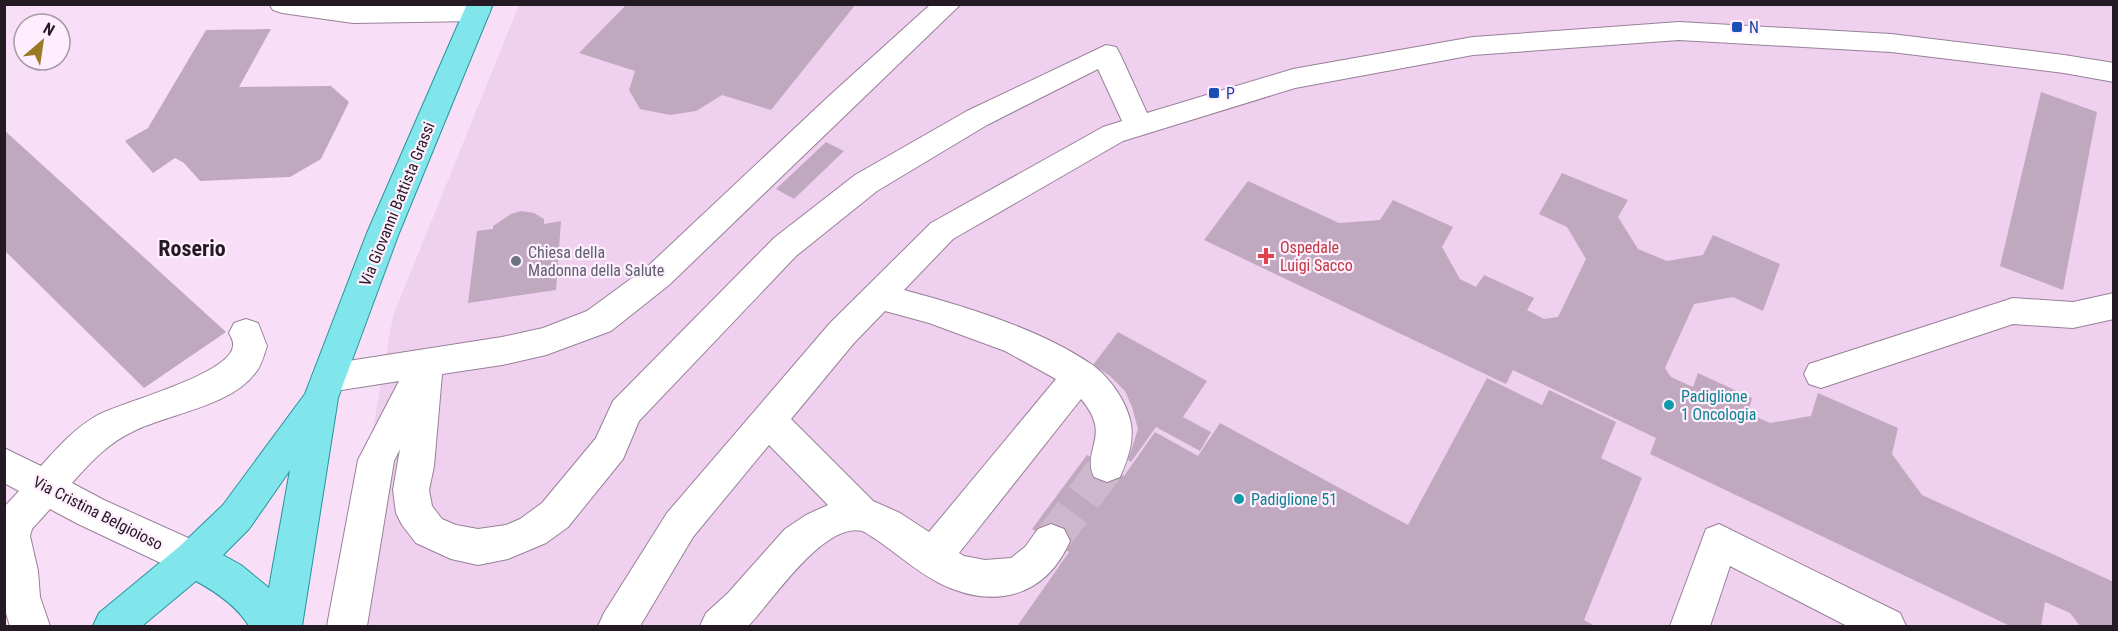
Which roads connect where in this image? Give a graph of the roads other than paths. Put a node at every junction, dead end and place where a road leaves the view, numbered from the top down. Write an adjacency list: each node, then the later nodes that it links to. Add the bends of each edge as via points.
1 (282, 4): 3 (street, via 353,14)
2 (948, 4): 9 (street, via 658,276 599,321 535,344)
3 (479, 8): 12 (main road, Via Giovanni Battista Grassi, via 383,233)
4 (2114, 73): 5 (street, via 1891,43 1679,32 1473,46 1293,79)
5 (1139, 126): 6 (street, via 1113,134 942,231); 9 (street, via 1106,54 977,118 866,183 785,247 625,412 610,448 555,514 533,531 508,542 478,547 451,543 429,531 415,513 411,490)
6 (879, 296): 11 (street, via 1017,341); 13 (street)
7 (2114, 306): 10 (street, via 2073,315 2013,311)
8 (246, 333): 16 (street, via 250,346 233,372 214,386 109,426 91,439)
9 (426, 363): 12 (street); 26 (street, via 376,460)
10 (1821, 374)
11 (1080, 375): 15 (street, via 1102,396 1113,418 1115,437); 19 (street)
12 (325, 388): 20 (main road, Via Giovanni Battista Grassi, via 236,517); 25 (main road, Via Giovanni Battista Grassi)
13 (768, 420): 17 (street); 27 (street, via 680,525)
14 (4, 464): 16 (street, Via Cristina Belgioioso)
15 (1107, 466)
16 (47, 488): 20 (street, Via Cristina Belgioioso, via 120,527); 21 (street, via 12,528 10,540 18,570)
17 (861, 514): 19 (street, via 890,528); 28 (street, via 835,518 800,540 738,612)
18 (1051, 540): 19 (street, via 1037,562 1004,577 977,578 952,570)
19 (932, 557)
20 (193, 559): 23 (main road, Via Giovanni Battista Grassi); 24 (main road, via 227,578 256,602)
21 (19, 597)
22 (1841, 616): 29 (street, via 1719,542); 30 (street)
23 (113, 627)
24 (271, 627)
25 (282, 627)
26 (347, 627)
27 (618, 627)
28 (720, 627)
29 (1690, 627)
30 (1886, 627)

